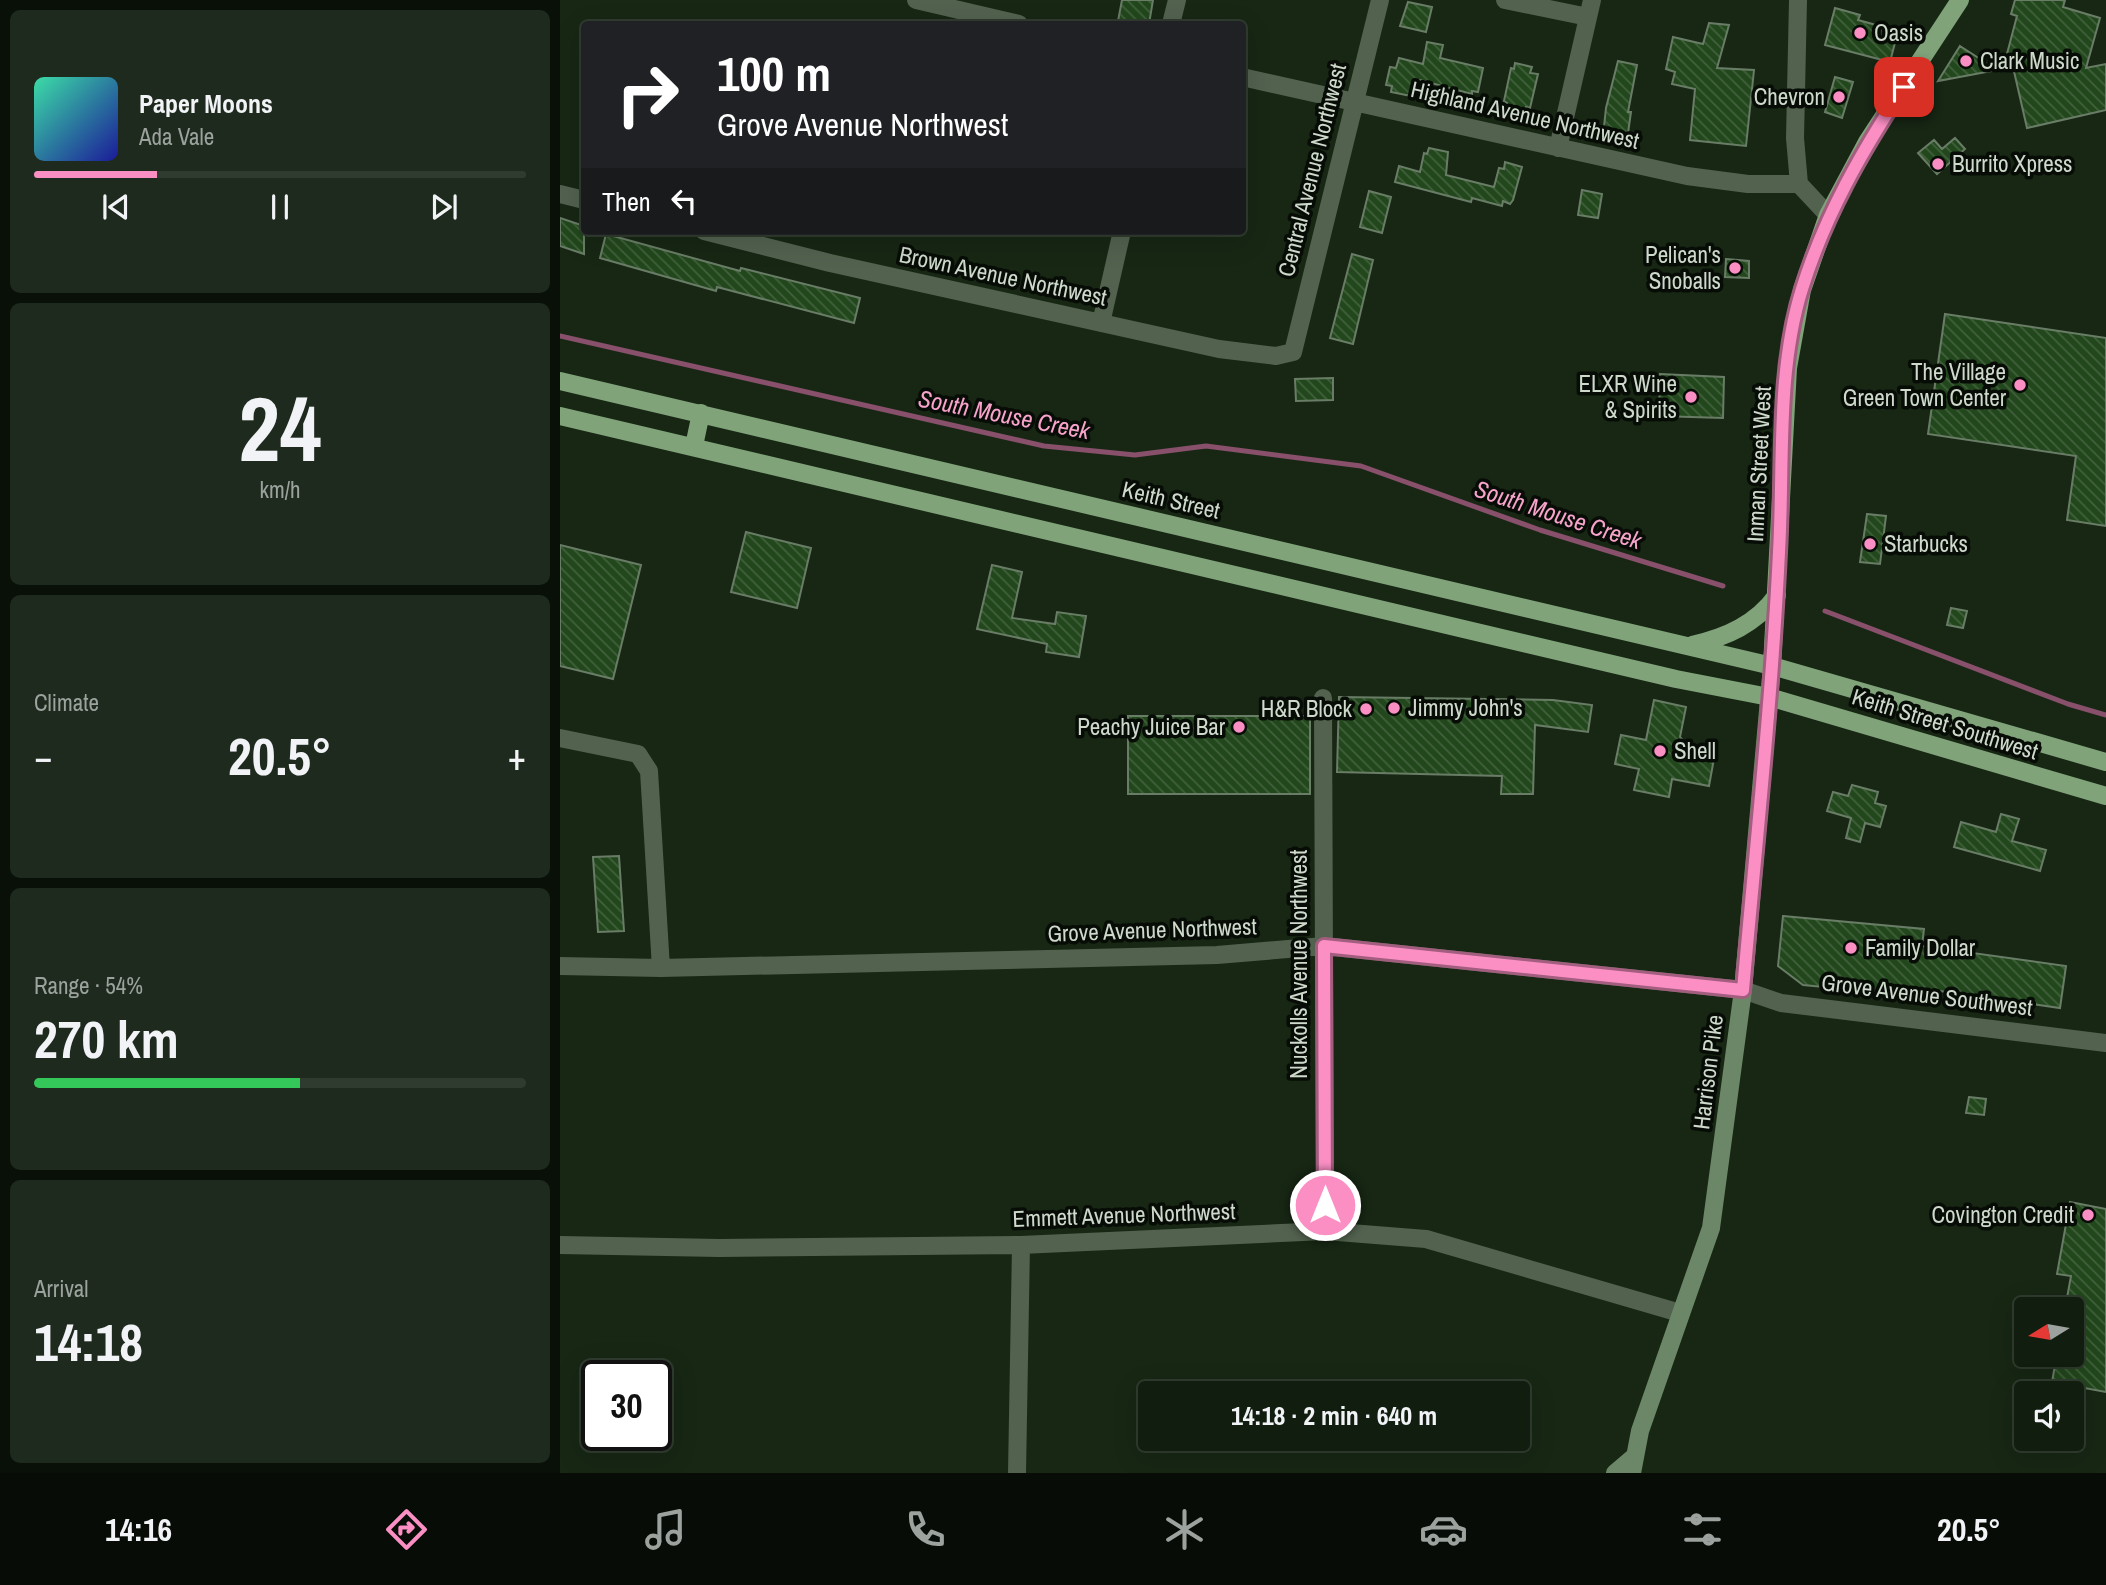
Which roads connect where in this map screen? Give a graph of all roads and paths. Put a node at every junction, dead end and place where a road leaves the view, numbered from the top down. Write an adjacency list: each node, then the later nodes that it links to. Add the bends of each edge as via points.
1 (916, 0): 8 (street)
2 (1177, 0): 10 (street)
3 (1380, 0): 12 (street, Central Avenue Northwest)
4 (1505, 0): 7 (street)
5 (1798, 0): 14 (street, via 1795,138)
6 (1960, 0): 17 (main road, Inman Street West, via 1867,142)
7 (1590, 9): 13 (street)
8 (953, 11): 9 (street)
9 (1004, 21)
10 (1172, 21)
11 (1246, 78): 12 (street, Highland Avenue Northwest)
12 (1354, 103): 13 (street, Highland Avenue Northwest); 21 (street, Central Avenue Northwest)
13 (1558, 148): 14 (street, Highland Avenue Northwest, via 1687,176 1748,184)
14 (1799, 184): 17 (street)
15 (560, 194): 16 (street)
16 (581, 199)
17 (1828, 215): 28 (main road, Inman Street West, via 1802,290 1791,348)
18 (720, 235): 20 (street, Brown Avenue Northwest)
19 (1121, 235): 20 (street)
20 (1101, 323): 21 (street, Brown Avenue Northwest, via 1219,349 1276,356)
21 (1293, 352)
22 (560, 381): 23 (main road, Keith Street)
23 (701, 413): 25 (main road); 26 (main road, Keith Street)
24 (560, 416): 25 (main road)
25 (694, 446): 27 (main road)
26 (1278, 551): 27 (main road); 29 (main road, Keith Street)
27 (1271, 581): 31 (main road, via 1676,679)
28 (1777, 595): 29 (main road, via 1762,615 1742,627); 30 (main road, Inman Street West)
29 (1688, 646): 30 (main road, Keith Street)
30 (1772, 666): 31 (main road, Harrison Pike); 34 (main road, Keith Street Southwest)
31 (1769, 697): 35 (main road, Keith Street Southwest); 39 (main road, Harrison Pike)
32 (1323, 698): 36 (street, Nuckolls Avenue Northwest)
33 (560, 738): 38 (street, via 638,754 649,771)
34 (2106, 762)
35 (2106, 796)
36 (1324, 946): 38 (street, Grove Avenue Northwest, via 1217,955); 39 (street, Grove Avenue Northwest); 41 (street, Nuckolls Avenue Northwest)
37 (560, 966): 38 (street, Grove Avenue Northwest)
38 (661, 968)
39 (1743, 990): 40 (street, Grove Avenue Southwest, via 1781,1003); 44 (main road, Harrison Pike, via 1710,1228)
40 (2106, 1043)
41 (1325, 1231): 43 (street, Emmett Avenue Northwest); 44 (street, Emmett Avenue Northwest, via 1426,1238)
42 (560, 1245): 43 (street, Emmett Avenue Northwest)
43 (1021, 1245): 46 (street)
44 (1680, 1313): 45 (main road, Harrison Pike)
45 (1634, 1464): 47 (main road)
46 (1017, 1473)
47 (1615, 1473)

